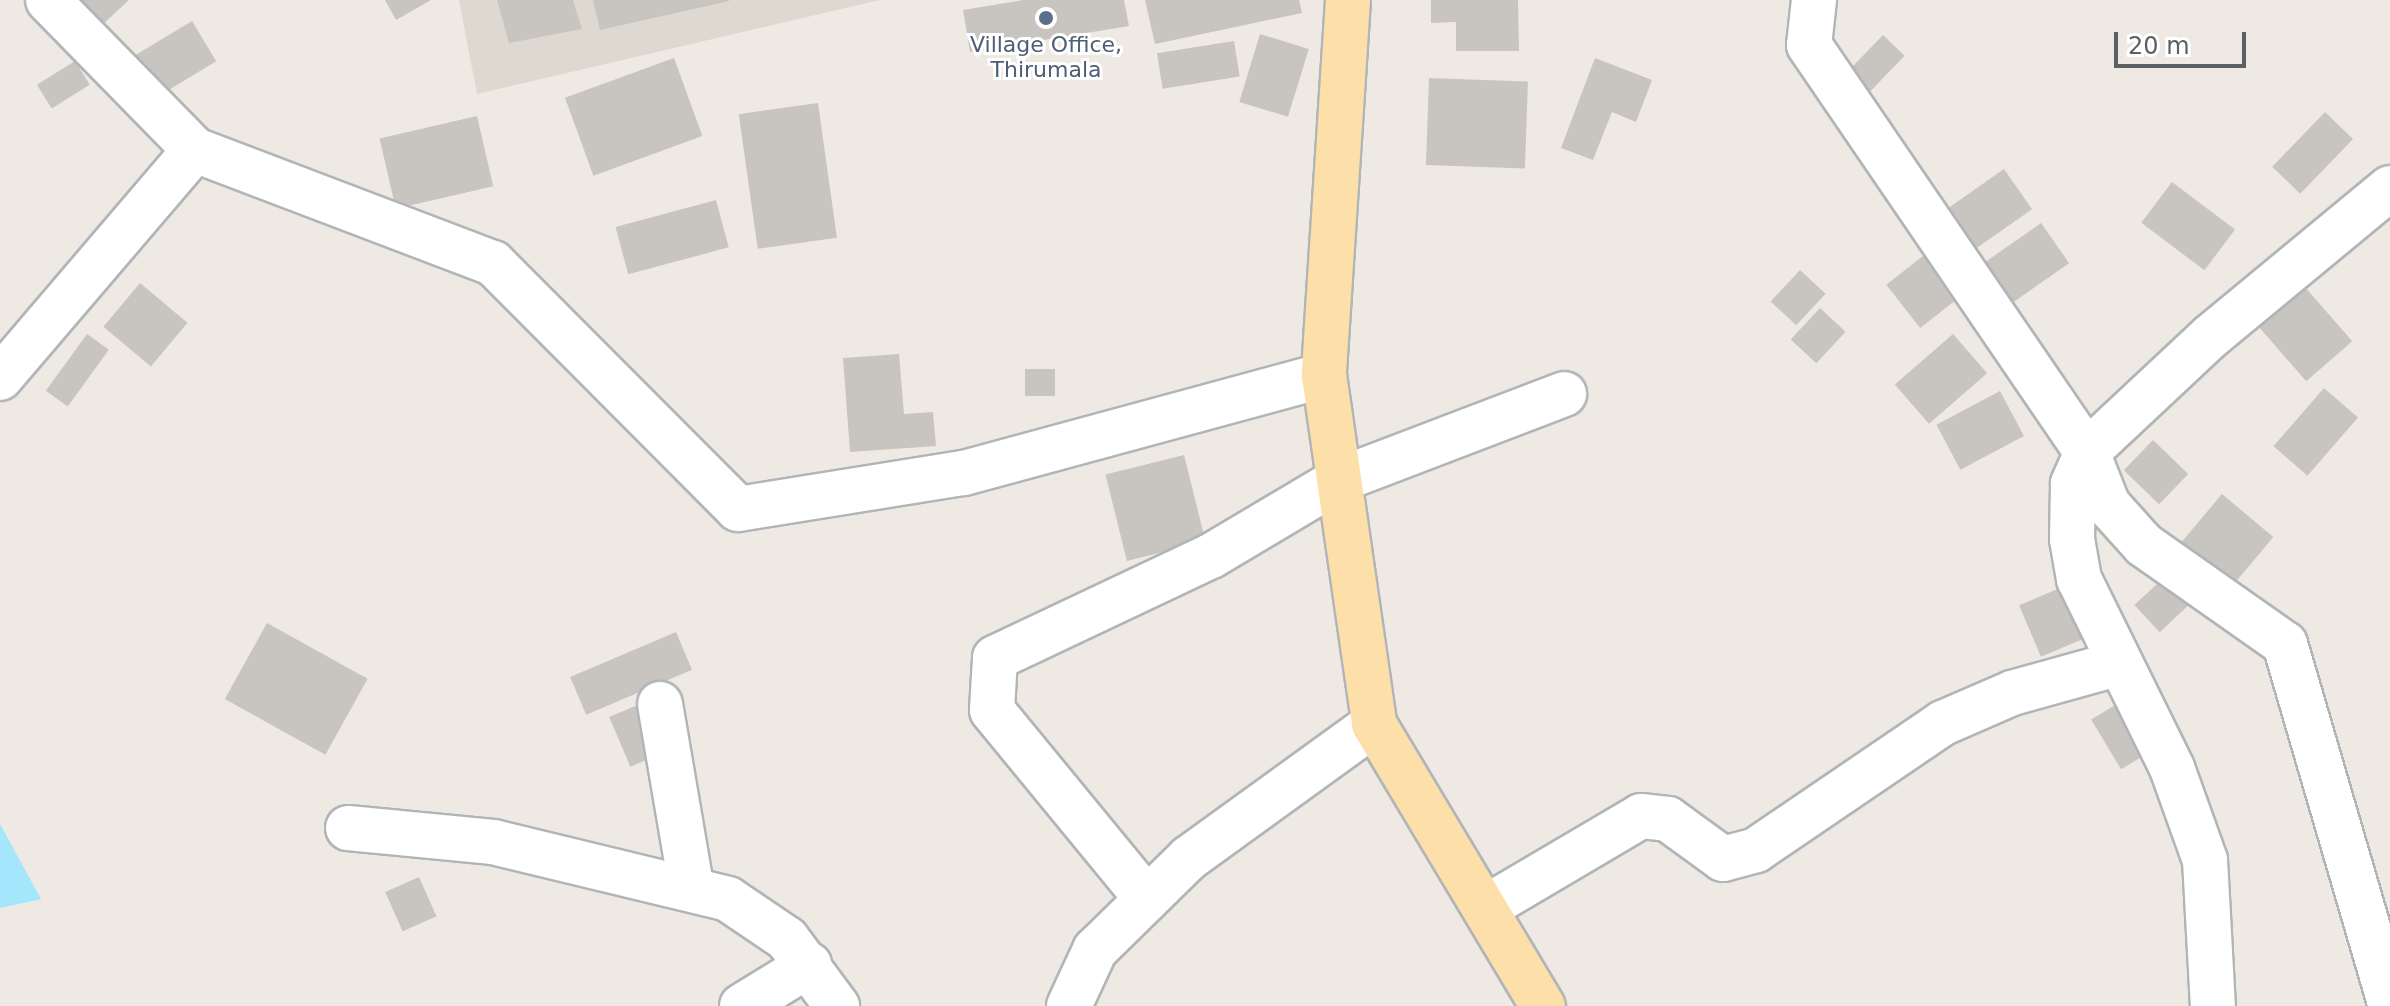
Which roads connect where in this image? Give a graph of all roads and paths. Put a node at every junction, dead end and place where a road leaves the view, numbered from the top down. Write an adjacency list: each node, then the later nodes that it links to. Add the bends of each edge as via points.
1 (48, 0): 4 (street)
2 (1348, 0): 6 (main road)
3 (1814, 0): 9 (street, via 1809,45)
4 (195, 150): 6 (street, via 493,263 738,509 964,473); 7 (street)
5 (2390, 188): 9 (street, via 2212,335)
6 (1324, 375): 10 (main road)
7 (0, 378)
8 (1564, 394): 10 (street)
9 (2087, 452): 11 (street, via 2073,484 2072,539 2079,579); 19 (street, via 2108,505 2144,545 2285,644)
10 (1339, 480): 13 (main road); 16 (street, via 1211,556 995,658 992,710)
11 (2120, 663): 17 (street, via 2012,693 1943,723 1756,850 1723,859 1668,819 1641,816); 24 (street, via 2172,768 2205,860)
12 (660, 704): 15 (street)
13 (1374, 724): 16 (street, via 1189,858); 17 (main road)
14 (348, 828): 15 (street, via 493,842)
15 (691, 886): 18 (street, via 765,920)
16 (1147, 899): 22 (street, via 1095,950)
17 (1485, 908): 23 (main road)
18 (809, 965): 20 (street); 21 (street)
19 (2390, 1002)
20 (742, 1006)
21 (837, 1006)
22 (1069, 1006)
23 (1543, 1006)
24 (2213, 1006)

